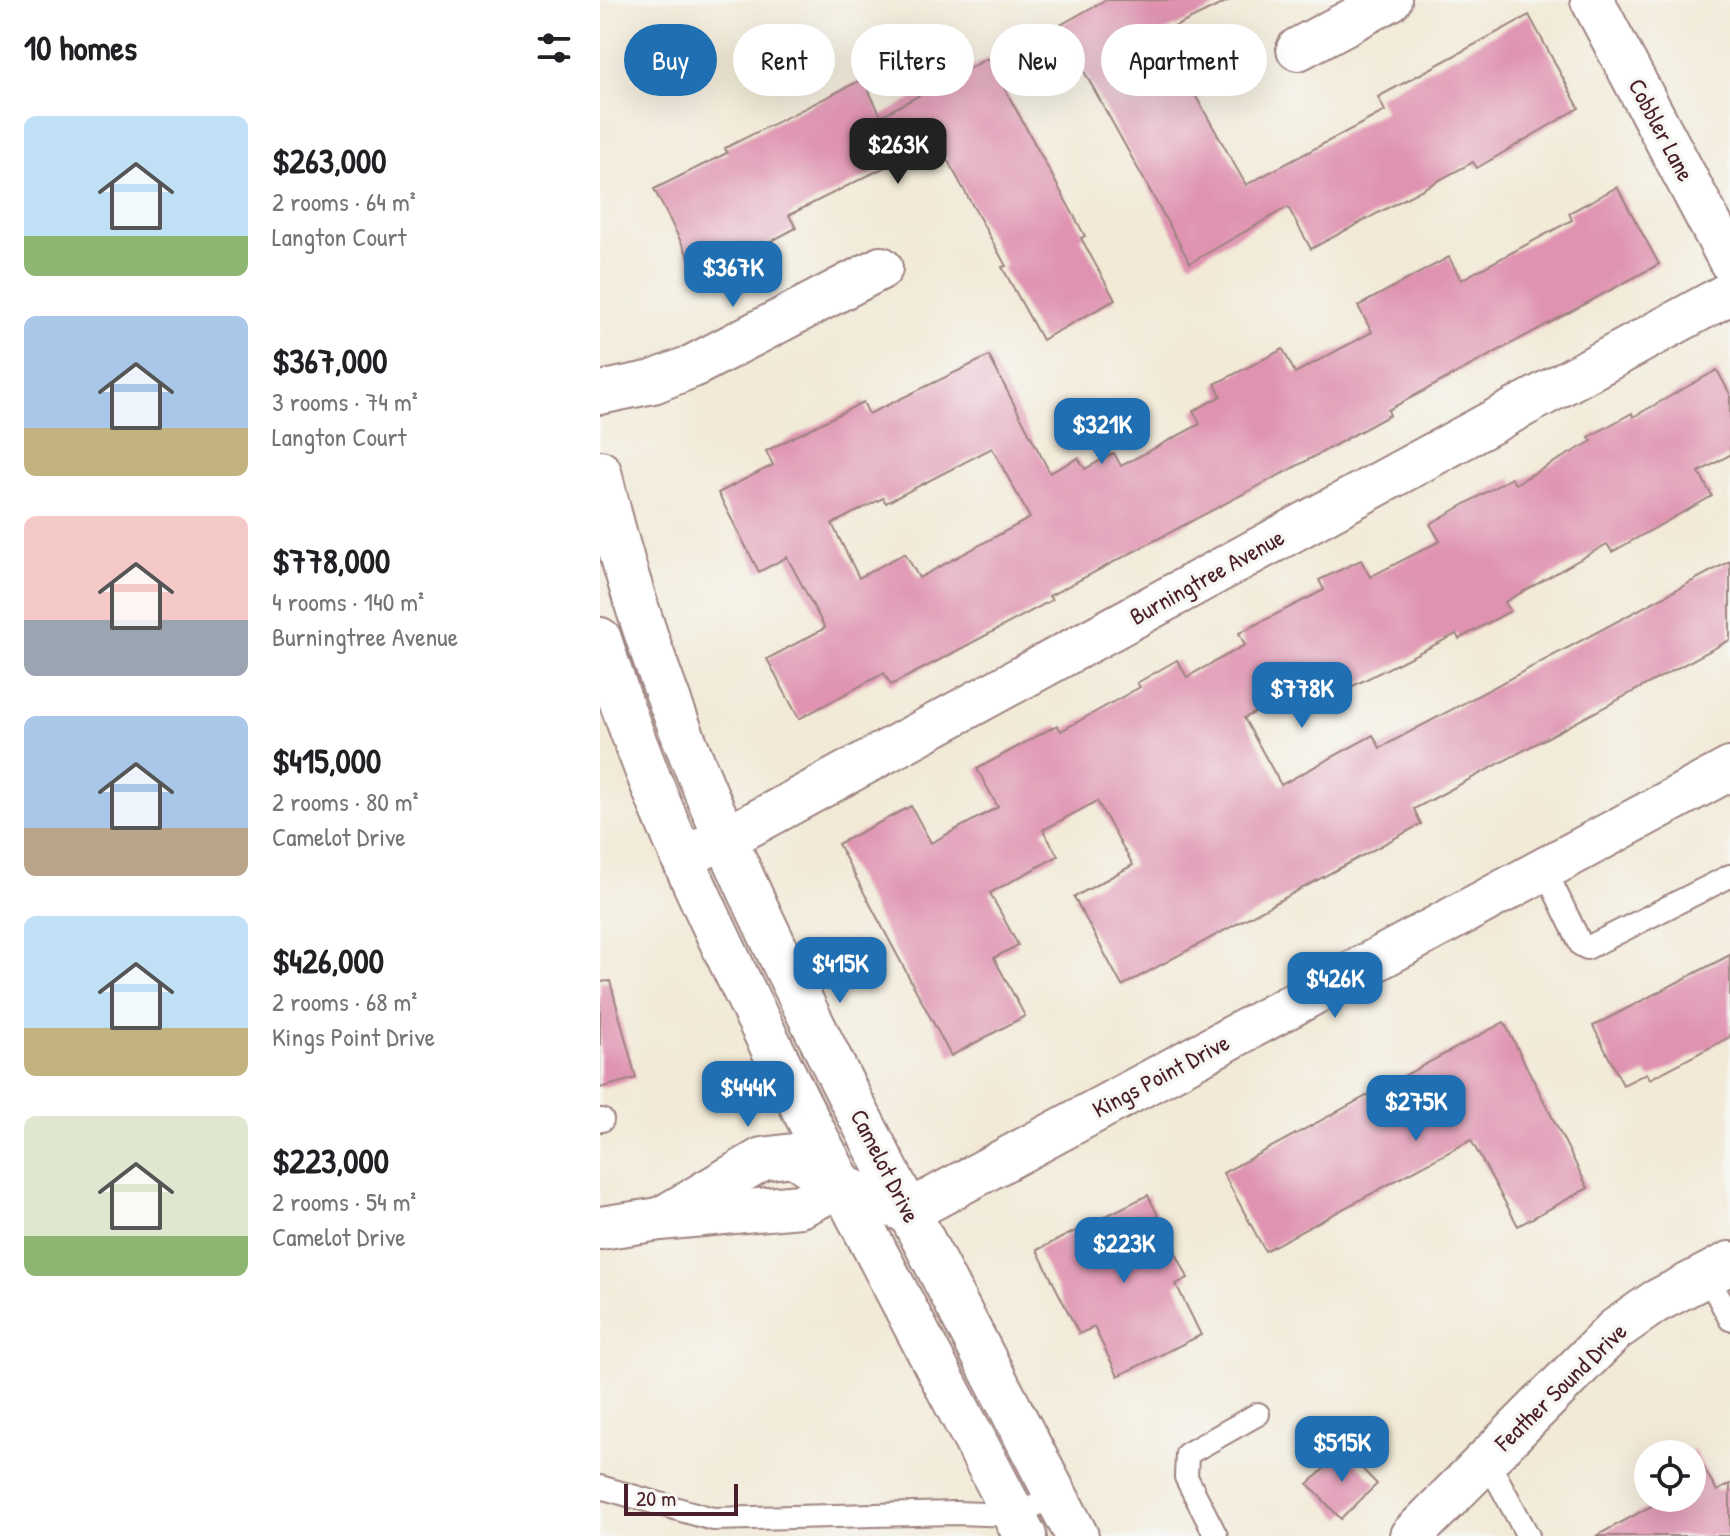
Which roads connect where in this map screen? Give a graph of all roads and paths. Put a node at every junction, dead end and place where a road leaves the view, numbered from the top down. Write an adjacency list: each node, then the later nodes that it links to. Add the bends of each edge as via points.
1 (1390, 0): 3 (street)
2 (1592, 0): 4 (street, Cobbler Lane)
3 (1298, 49)
4 (1730, 261)
5 (881, 268): 7 (street, via 693,366 653,382)
6 (1730, 293): 11 (street, Burningtree Avenue)
7 (600, 393)
8 (600, 472): 11 (street, Camelot Drive, via 650,650)
9 (600, 639): 12 (street, Camelot Drive, via 656,800)
10 (1730, 769): 13 (street, Kings Point Drive)
11 (725, 839): 12 (street, Burningtree Avenue); 16 (street, Camelot Drive, via 770,940)
12 (682, 857): 15 (street, Camelot Drive)
13 (1545, 870): 14 (lane, via 1587,948); 16 (street, Kings Point Drive)
14 (1730, 876)
15 (841, 1186): 16 (street); 17 (street, via 800,1206); 25 (street, Camelot Drive)
16 (908, 1212): 23 (street, Camelot Drive)
17 (600, 1228)
18 (1719, 1269): 19 (lane); 21 (street, Feather Sound Drive, via 1615,1330)
19 (1730, 1319)
20 (1258, 1414): 28 (lane, via 1187,1454 1186,1477)
21 (1487, 1460): 29 (street, Feather Sound Drive); 30 (lane)
22 (600, 1487): 24 (lane, via 713,1519)
23 (1056, 1495): 25 (lane); 27 (street, Camelot Drive)
24 (913, 1514): 25 (lane); 26 (lane)
25 (1020, 1526)
26 (924, 1536)
27 (1077, 1536)
28 (1216, 1536)
29 (1411, 1536)
30 (1528, 1536)

